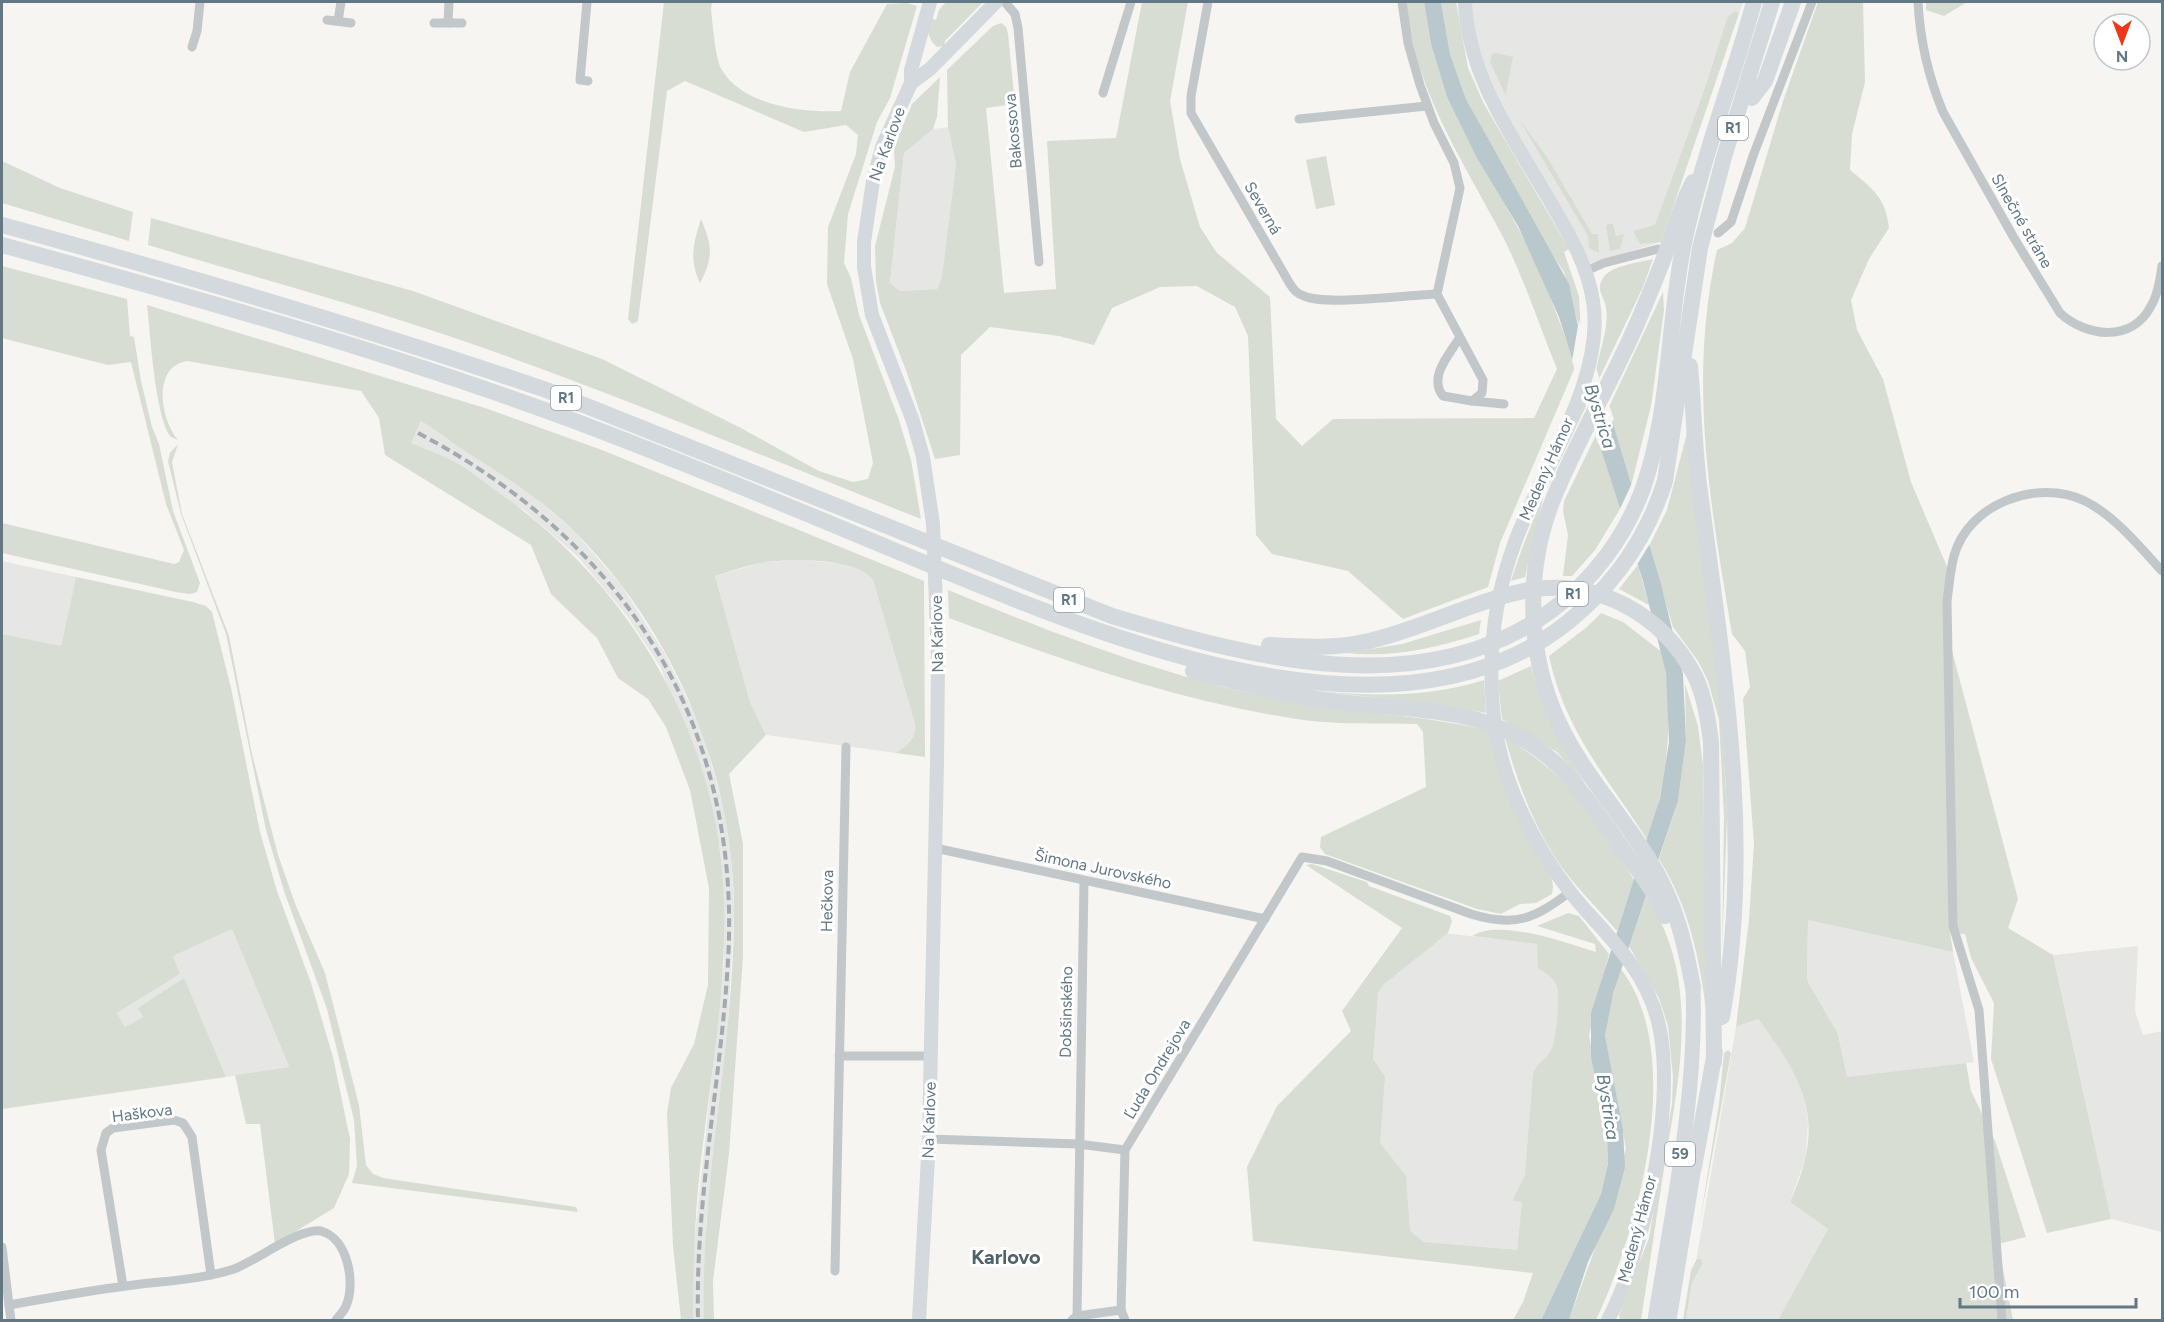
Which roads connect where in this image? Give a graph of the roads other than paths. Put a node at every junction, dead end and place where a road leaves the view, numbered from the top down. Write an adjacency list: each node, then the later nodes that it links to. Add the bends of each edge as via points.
1 (200, 2): 24 (street)
2 (341, 2): 18 (street)
3 (449, 2): 21 (street)
4 (587, 2): 26 (street, via 580,80)
5 (930, 2): 23 (street)
6 (996, 2): 25 (street, Na Karlove)
7 (1005, 2): 39 (street, Bakossova, via 1015,14 1018,28)
8 (1131, 2): 28 (street)
9 (1208, 2): 42 (street, Severná, via 1191,113 1296,293 1326,300)
10 (1402, 2): 30 (street, via 1412,60)
11 (1465, 2): 41 (street, Medený Hámor, via 1469,42 1484,85)
12 (1754, 2): 32 (highway, R1)
13 (1793, 2): 29 (highway, via 1765,81)
14 (1812, 2): 35 (street, via 1734,215 1726,230)
15 (1918, 2): 40 (street, Slnečné stráne, via 1921,42 1942,112 2060,313 2071,323 2097,333 2127,329 2151,307)
16 (1771, 5): 29 (highway); 44 (highway, R1, via 1708,213)
17 (327, 20): 18 (street)
18 (339, 21): 19 (street)
19 (351, 23)
20 (434, 23): 21 (street)
21 (448, 23): 22 (street)
22 (462, 23)
23 (919, 45): 25 (street); 27 (street)
24 (192, 47)
25 (938, 61): 27 (street, Na Karlove)
26 (588, 81)
27 (911, 83): 52 (street, Na Karlove, via 882,147 873,181 864,267 872,315 913,421 933,524 938,660)
28 (1103, 93)
29 (1752, 98): 45 (highway, via 1709,248)
30 (1427, 106): 31 (street); 42 (street, via 1454,163 1460,188)
31 (1299, 119)
32 (1703, 163): 50 (highway, R1, via 1683,244 1662,409 1641,493 1620,535 1571,596 1500,641 1426,662 1380,666 1307,660 1238,650); 54 (highway, via 1680,205 1660,269 1605,393 1552,501 1542,532 1535,579 1534,641 1546,691 1562,729 1635,840)
33 (2, 217): 36 (highway)
34 (2, 225): 36 (highway, R1)
35 (1718, 233)
36 (57, 240): 50 (highway, R1, via 467,363 610,414 1112,616)
37 (2, 245): 49 (highway, R1, via 467,383 610,434)
38 (1658, 249): 41 (street)
39 (1039, 262)
40 (2163, 266)
41 (1586, 271): 55 (street, Medený Hámor, via 1594,321 1591,356 1581,391 1515,542 1502,584 1491,657 1497,736 1515,795)
42 (1437, 294): 43 (street)
43 (1460, 337): 46 (street, via 1483,380 1482,393); 46 (street, via 1436,377 1438,389 1443,396)
44 (1687, 344): 45 (highway); 49 (highway, R1, via 1665,481 1636,547 1624,566 1580,613 1539,643 1508,659 1428,682 1370,684 1274,675 1202,662)
45 (1692, 390): 60 (highway, via 1696,458 1724,659 1734,779 1730,942)
46 (1472, 401): 47 (street)
47 (1504, 404)
48 (2163, 571): 81 (street, via 2100,510 2083,500 2043,491 2002,501 1973,521 1954,555 1947,602 1953,926 1979,1010)
49 (1078, 626): 54 (highway, via 1120,649 1264,689 1340,702 1455,714 1497,725 1529,742 1570,778 1630,859)
50 (1169, 633): 60 (highway, via 1266,645 1327,647 1371,641 1531,590 1573,589 1615,600 1640,613 1677,647 1696,678 1707,713 1711,742)
51 (846, 747): 58 (street, Hečkova)
52 (935, 848): 53 (street, Šimona Jurovského); 59 (street, Na Karlove)
53 (1083, 881): 56 (street, Šimona Jurovského); 62 (street, Dobšinského)
54 (1659, 889): 57 (highway)
55 (1570, 892): 56 (street, Ľuda Ondrejova, via 1529,918 1495,920 1327,861 1302,857); 77 (street, Medený Hámor, via 1630,963 1654,1006 1661,1033 1664,1102 1640,1230)
56 (1265, 919): 63 (street, Ľuda Ondrejova)
57 (1692, 979): 78 (main road, 59, via 1694,1036 1687,1110)
58 (839, 1056): 59 (street); 67 (street, Hečkova)
59 (930, 1056): 61 (street, Na Karlove)
60 (1714, 1062): 64 (highway)
61 (929, 1139): 62 (street); 75 (street, Na Karlove)
62 (1078, 1144): 63 (street); 72 (street, Dobšinského)
63 (1125, 1150): 71 (street, Ľuda Ondrejova)
64 (1694, 1167): 65 (main road, 59)
65 (1682, 1235): 79 (main road, 59); 80 (main road, via 1688,1264)
66 (2, 1247): 70 (street)
67 (835, 1271)
68 (211, 1275): 69 (street); 69 (street, Haškova, via 192,1137 188,1128 174,1120 113,1128 106,1133 101,1150); 74 (street, via 255,1260 305,1233 323,1231 336,1241 350,1269 350,1294)
69 (123, 1286): 70 (street)
70 (9, 1305): 73 (street)
71 (1121, 1310): 72 (street, Dobšinského); 76 (street, Ľuda Ondrejova)
72 (1075, 1318)
73 (11, 1320)
74 (336, 1320)
75 (919, 1320)
76 (1125, 1320)
77 (1608, 1320)
78 (1654, 1320)
79 (1669, 1320)
80 (1678, 1320)
81 (2002, 1320)

